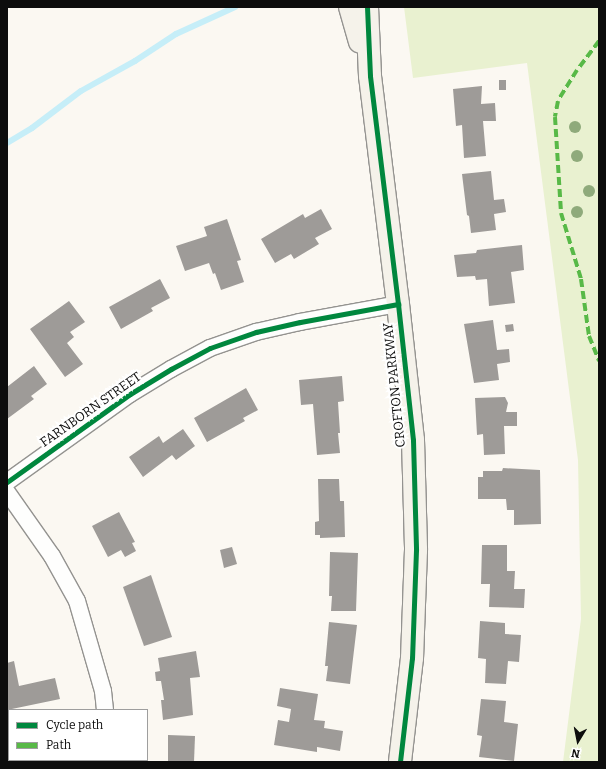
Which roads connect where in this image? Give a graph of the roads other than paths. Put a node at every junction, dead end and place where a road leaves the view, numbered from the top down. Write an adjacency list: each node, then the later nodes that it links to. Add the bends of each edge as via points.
1 (350, 7): 3 (street, CROFTON PARKWAY)
2 (367, 7): 3 (street, CROFTON PARKWAY)
3 (370, 76): 4 (street, CROFTON PARKWAY)
4 (398, 304): 5 (street, FARNBORN STREET, via 271,328 210,348 130,394); 8 (street, CROFTON PARKWAY, via 413,440 416,550 412,658)
5 (7, 482)
6 (7, 492): 7 (street, via 52,556 77,602 104,691)
7 (105, 709)
8 (400, 762)

